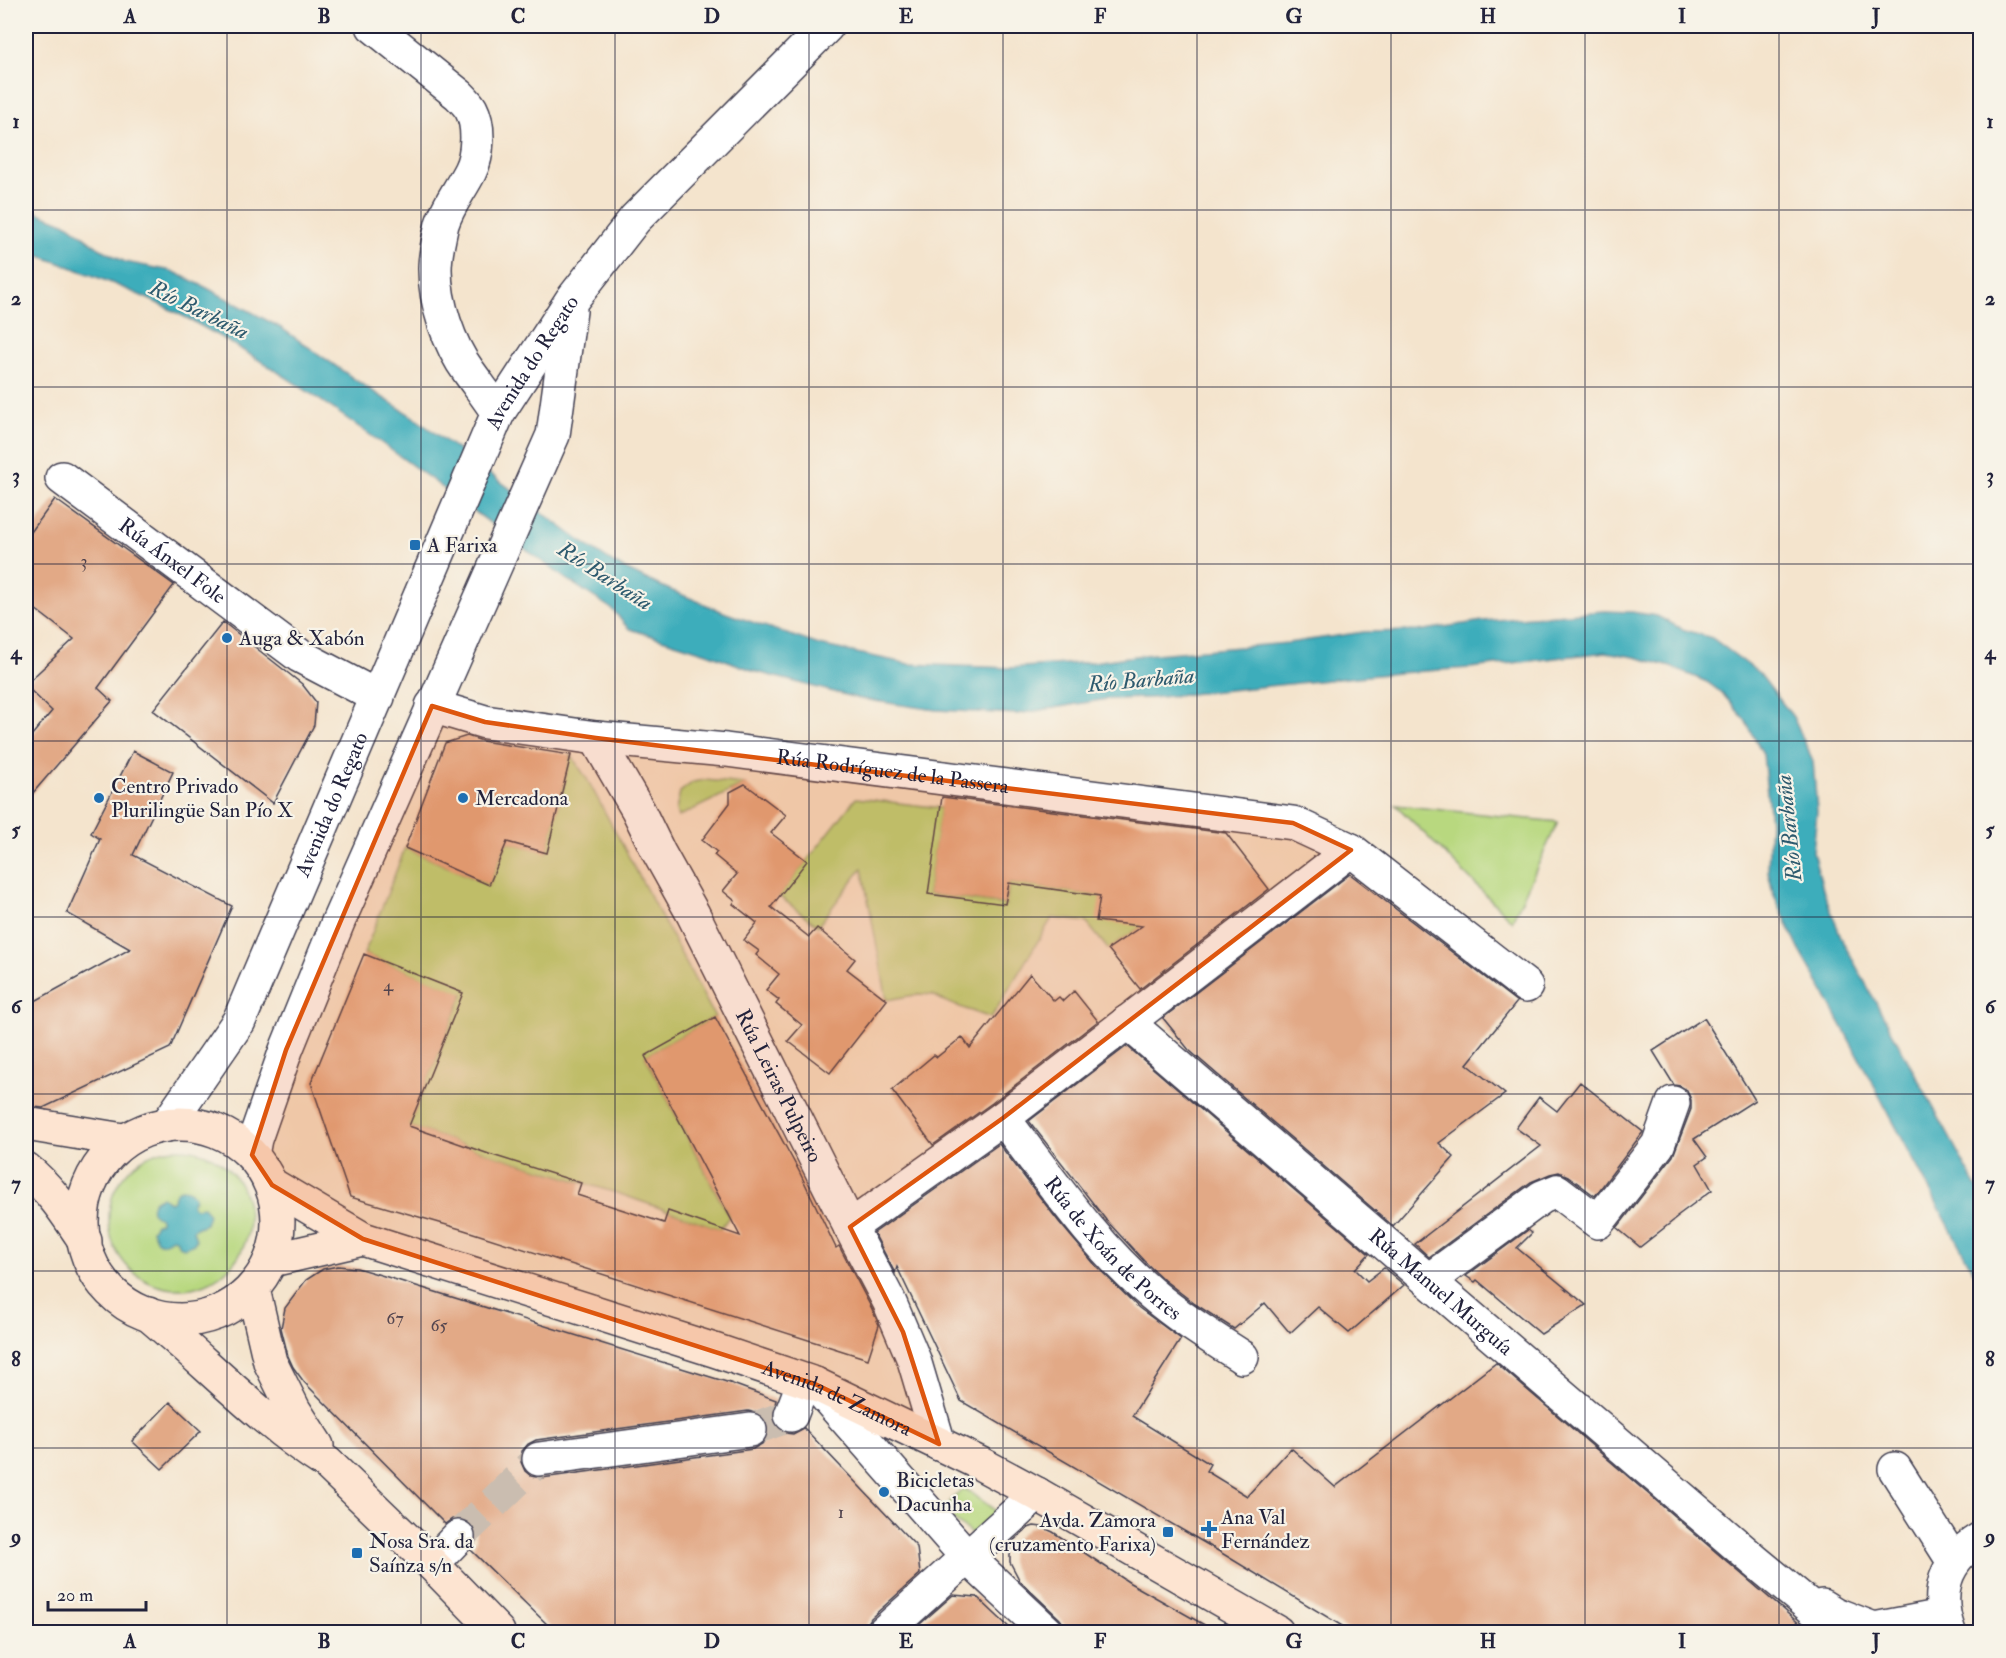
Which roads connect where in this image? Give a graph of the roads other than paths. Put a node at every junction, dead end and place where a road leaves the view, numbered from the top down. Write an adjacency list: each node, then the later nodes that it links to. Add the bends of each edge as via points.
1 (373, 26): 4 (street, via 471,108 475,151 471,170 442,223 435,268 440,302 454,345)
2 (827, 26): 3 (street, via 635,219)
3 (571, 301): 4 (street, Avenida do Regato); 7 (street, Avenida do Regato, via 553,435)
4 (498, 413): 6 (street, Avenida do Regato)
5 (62, 478): 6 (street, Rúa Ánxel Fole, via 300,656)
6 (378, 697): 15 (street, Avenida do Regato, via 239,1021)
7 (432, 706): 8 (street, Rúa Rodríguez de la Passera, via 485,722); 17 (street, Avenida do Regato, via 286,1050)
8 (596, 738): 9 (street, Rúa Rodríguez de la Passera, via 726,750 1293,823); 20 (street, Rúa Leiras Pulpeiro, via 693,914)
9 (1351, 850): 10 (street, Rúa Rodríguez de la Passera); 11 (street)
10 (1526, 986)
11 (1127, 1022): 13 (street); 24 (street, Rúa Manuel Murguía)
12 (1673, 1103): 24 (street, via 1658,1145 1598,1222 1557,1191 1542,1197)
13 (1003, 1118): 20 (street); 27 (street, Rúa de Xoán de Porres, via 1107,1251 1174,1312)
14 (26, 1124): 16 (street)
15 (167, 1125): 16 (street); 17 (street, via 214,1130 238,1142)
16 (123, 1140): 22 (street, via 99,1163 85,1192)
17 (252, 1155): 19 (street)
18 (26, 1169): 22 (street, via 56,1198)
19 (272, 1185): 21 (street, Avenida de Zamora); 23 (street, via 279,1215)
20 (850, 1227): 31 (street, Rúa Leiras Pulpeiro, via 903,1332)
21 (363, 1239): 23 (street); 28 (street, Avenida de Zamora)
22 (85, 1241): 26 (street, via 105,1286 117,1298)
23 (272, 1260): 25 (street)
24 (1429, 1280): 39 (street, Rúa Manuel Murguía)
25 (252, 1289): 26 (street, via 227,1308 196,1319 171,1319); 33 (street, via 276,1377)
26 (147, 1313): 33 (street, via 260,1413)
27 (1242, 1357)
28 (809, 1382): 29 (street); 31 (street, Avenida de Zamora); 38 (street)
29 (791, 1415)
30 (750, 1430): 32 (street)
31 (939, 1444): 35 (street, Avenida de Zamora)
32 (539, 1459)
33 (327, 1463): 41 (street)
34 (1895, 1469): 40 (street)
35 (1037, 1494): 38 (street); 46 (street, Avenida de Zamora)
36 (458, 1538): 41 (street)
37 (1980, 1539): 40 (street, Rúa Manuel Murguía)
38 (968, 1558): 44 (street); 45 (street)
39 (1755, 1561): 42 (street, Rúa Manuel Murguía, via 1835,1614 1874,1629); 47 (street, Rúa Manuel Murguía)
40 (1954, 1562): 42 (street, Rúa Manuel Murguía, via 1942,1597)
41 (432, 1564): 43 (street)
42 (1946, 1624)
43 (498, 1632)
44 (884, 1632)
45 (1047, 1632)
46 (1277, 1632)
47 (1841, 1632)

